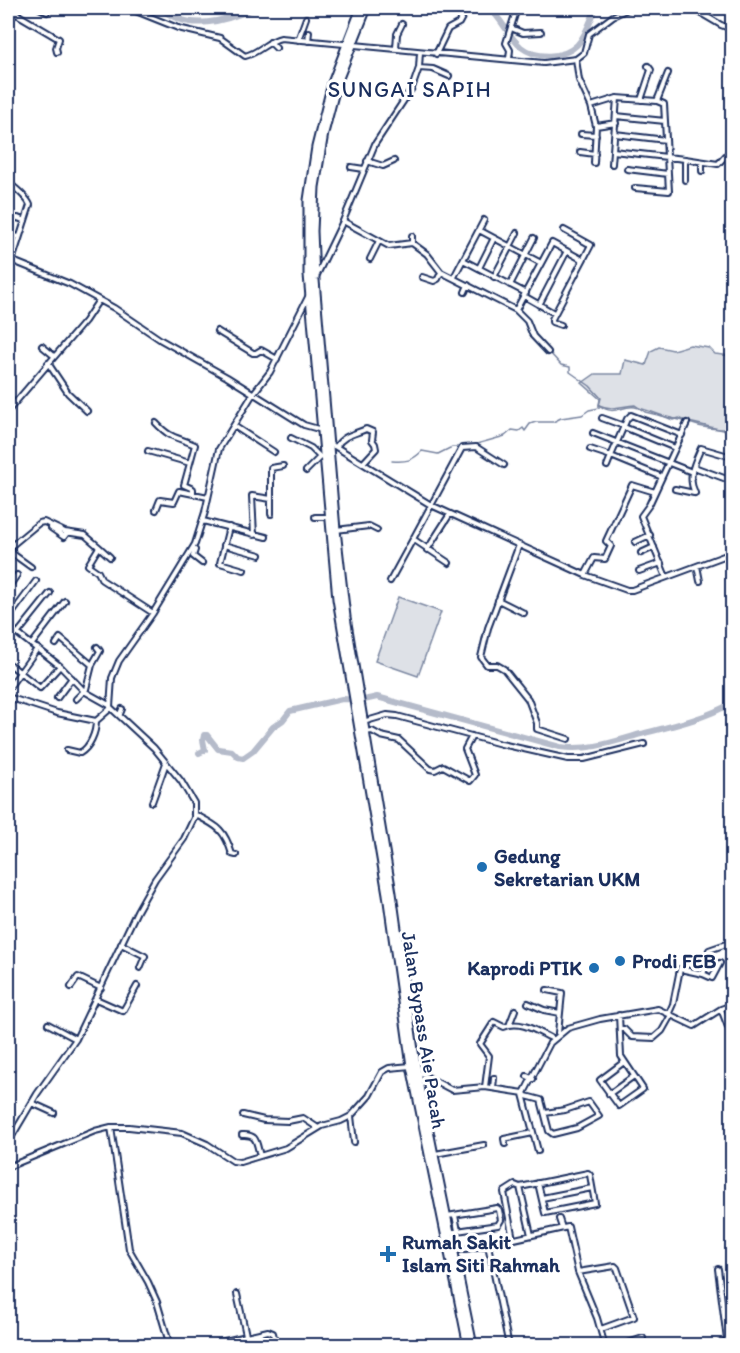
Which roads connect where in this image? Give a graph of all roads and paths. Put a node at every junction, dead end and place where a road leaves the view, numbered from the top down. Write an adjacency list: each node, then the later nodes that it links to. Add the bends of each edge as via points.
1 (20, 8): 11 (street)
2 (39, 8): 10 (street)
3 (128, 8): 21 (street, via 178,28 220,38 245,57)
4 (361, 8): 22 (highway)
5 (367, 8): 22 (highway)
6 (467, 8): 27 (street, via 459,23 448,29)
7 (517, 8): 15 (street)
8 (630, 8): 29 (street, via 590,34 587,48)
9 (692, 8): 16 (street)
10 (47, 12)
11 (15, 13): 13 (street); 25 (street, via 59,39)
12 (306, 18): 19 (street)
13 (9, 20)
14 (402, 24): 24 (street)
15 (511, 29): 18 (street); 28 (street, via 507,40)
16 (732, 29)
17 (309, 32): 20 (street)
18 (541, 32)
19 (298, 40): 20 (street); 21 (street, via 281,38)
20 (308, 41): 22 (street)
21 (270, 42): 23 (street)
22 (348, 45): 24 (street); 88 (highway, via 326,105 312,163 308,214)
23 (276, 48)
24 (396, 48): 26 (street)
25 (57, 52)
26 (420, 52): 27 (street); 31 (street)
27 (436, 54): 28 (street)
28 (509, 59): 29 (street, via 544,63)
29 (576, 59): 37 (street, via 579,80)
30 (648, 66): 35 (street, via 651,70)
31 (419, 68): 33 (street); 52 (street, via 412,88)
32 (668, 73): 36 (street)
33 (449, 76)
34 (617, 98): 35 (street); 37 (street); 38 (street)
35 (641, 100): 36 (street)
36 (657, 101): 39 (street, via 664,104)
37 (591, 106): 41 (street)
38 (616, 116): 39 (street); 40 (street)
39 (665, 121): 45 (street)
40 (616, 123): 41 (street); 43 (street)
41 (596, 126): 44 (street)
42 (581, 134): 44 (street)
43 (615, 134): 45 (street); 47 (street)
44 (596, 135): 49 (street)
45 (666, 140): 50 (street)
46 (732, 149): 54 (street, via 719,164)
47 (613, 151): 50 (street); 56 (street)
48 (580, 152): 49 (street)
49 (595, 154): 55 (street)
50 (667, 157): 51 (street); 61 (street)
51 (685, 159): 54 (street); 62 (street)
52 (367, 161): 53 (street, via 383,166); 58 (street)
53 (394, 161)
54 (702, 162): 60 (street)
55 (594, 164)
56 (612, 164)
57 (351, 167): 58 (street)
58 (364, 169): 68 (street)
59 (627, 169): 61 (street)
60 (702, 171)
61 (668, 174): 64 (street, via 668,192)
62 (685, 180)
63 (8, 183): 67 (street, via 30,202)
64 (635, 188)
65 (12, 219): 67 (street)
66 (484, 220): 69 (street)
67 (25, 221): 75 (street)
68 (343, 221): 78 (street); 94 (street)
69 (478, 230): 76 (street); 85 (street)
70 (564, 230): 86 (street, via 590,244)
71 (517, 232): 80 (street)
72 (8, 235): 75 (street)
73 (382, 236): 78 (street)
74 (412, 236): 79 (street)
75 (19, 237): 84 (street)
76 (494, 238): 80 (street); 89 (street)
77 (534, 238): 82 (street)
78 (380, 242): 79 (street, via 394,247); 83 (street)
79 (412, 243): 90 (street)
80 (510, 246): 82 (street); 92 (street)
81 (567, 250): 86 (street); 87 (street, via 552,243); 101 (street)
82 (525, 255): 87 (street); 96 (street)
83 (370, 259)
84 (10, 260): 100 (street)
85 (463, 260): 89 (street); 91 (street)
86 (583, 260): 103 (street)
87 (541, 263): 99 (street)
88 (311, 268): 94 (highway); 97 (highway)
89 (478, 268): 92 (street)
90 (441, 272): 91 (street); 93 (street, via 434,281)
91 (454, 277): 95 (street)
92 (494, 277): 96 (street)
93 (422, 278)
94 (315, 280): 97 (street); 124 (highway)
95 (468, 285): 98 (street); 102 (street)
96 (510, 285): 99 (street)
97 (311, 291): 109 (street); 119 (highway)
98 (465, 292)
99 (525, 295): 101 (street); 102 (street)
100 (99, 300): 108 (street); 111 (street)
101 (539, 305): 103 (street)
102 (516, 310): 107 (street)
103 (554, 313): 104 (street, via 551,321)
104 (561, 325)
105 (217, 330): 109 (street, via 253,353 261,350)
106 (42, 345): 108 (street)
107 (548, 352)
108 (54, 356): 110 (street)
109 (277, 358): 111 (street)
110 (48, 363): 112 (street); 113 (street, via 68,393)
111 (253, 394): 117 (street); 119 (street, via 304,425)
112 (8, 411)
113 (87, 411)
114 (602, 418): 118 (street)
115 (156, 423): 134 (street, via 170,437 195,445)
116 (687, 423): 121 (street)
117 (234, 426): 128 (street); 149 (street, via 218,452)
118 (624, 427): 121 (street, via 630,415); 123 (street); 125 (street)
119 (323, 430): 131 (highway)
120 (593, 433): 123 (street)
121 (682, 435): 125 (street)
122 (291, 438): 131 (street)
123 (617, 442): 129 (street); 132 (street)
124 (333, 446): 133 (street); 133 (street, via 366,429 373,432 376,449); 153 (highway)
125 (675, 448): 132 (street)
126 (590, 449): 129 (street)
127 (148, 451): 134 (street)
128 (274, 452)
129 (611, 456): 137 (street); 140 (street)
130 (732, 457): 138 (street, via 703,447)
131 (322, 458): 139 (street); 153 (highway)
132 (669, 462): 138 (street); 140 (street)
133 (363, 463): 151 (street)
134 (190, 464): 146 (street, via 184,485 193,489)
135 (504, 465): 151 (street, via 476,447 462,448)
136 (283, 466): 150 (street, via 271,468)
137 (607, 466)
138 (693, 469): 141 (street); 142 (street)
139 (306, 471)
140 (662, 477): 145 (street)
141 (732, 482)
142 (691, 484): 144 (street); 144 (street, via 695,493)
143 (675, 489): 144 (street)
144 (684, 490)
145 (655, 492): 166 (street, via 641,516); 188 (street, via 632,485 606,541 611,546 605,559 593,558)
146 (193, 494): 149 (street); 152 (street, via 179,491 174,502 160,501)
147 (244, 494): 148 (street)
148 (252, 496): 150 (street); 165 (street)
149 (208, 497): 157 (street)
150 (271, 499): 154 (street)
151 (431, 505): 155 (street); 168 (street)
152 (156, 510)
153 (331, 511): 156 (street); 161 (highway); 212 (highway, via 337,599)
154 (271, 514)
155 (450, 514): 171 (street); 175 (street)
156 (315, 517)
157 (202, 521): 158 (street); 174 (street)
158 (228, 527): 165 (street); 170 (street)
159 (51, 528): 163 (street, via 64,537)
160 (30, 530): 163 (street, via 44,522); 164 (street); 184 (street, via 10,549)
161 (336, 530): 162 (street, via 369,526); 212 (highway)
162 (377, 530)
163 (67, 533): 172 (street, via 85,534)
164 (36, 534)
165 (254, 535): 167 (street)
166 (650, 535): 169 (street); 173 (street)
167 (266, 537)
168 (412, 539): 175 (street); 190 (street)
169 (635, 542)
170 (224, 544): 178 (street); 185 (street, via 221,564)
171 (519, 544): 188 (street); 195 (street)
172 (99, 547): 179 (street); 197 (street, via 88,565 102,580)
173 (654, 547): 176 (street); 182 (street)
174 (192, 549): 180 (street, via 193,556); 197 (street)
175 (427, 550): 181 (street)
176 (641, 553)
177 (732, 553): 183 (street)
178 (260, 555)
179 (110, 557)
180 (202, 563)
181 (448, 563)
182 (661, 563): 186 (street); 189 (street)
183 (696, 566): 189 (street); 192 (street)
184 (31, 567)
185 (244, 570)
186 (639, 572)
187 (17, 575): 193 (street)
188 (585, 575): 189 (street, via 629,590)
189 (666, 577)
190 (390, 580)
191 (36, 581): 199 (street)
192 (700, 581)
193 (8, 588)
194 (50, 593): 201 (street)
195 (498, 600): 198 (street); 224 (street, via 482,651 483,661 506,671 528,699 537,729)
196 (65, 602): 202 (street)
197 (153, 613): 217 (street, via 113,672)
198 (524, 613)
199 (8, 619)
200 (8, 626): 201 (street)
201 (18, 633): 202 (street)
202 (32, 644): 205 (street)
203 (56, 644): 207 (street, via 62,636)
204 (97, 647): 207 (street, via 100,651)
205 (37, 648): 208 (street); 209 (street)
206 (8, 663): 209 (street)
207 (92, 665): 213 (street)
208 (60, 666): 209 (street, via 41,688); 210 (street)
209 (20, 672): 211 (street)
210 (72, 678): 213 (street); 215 (street)
211 (8, 689)
212 (354, 689): 220 (highway)
213 (84, 691): 216 (street); 217 (street)
214 (8, 696): 221 (street, via 67,716)
215 (57, 698)
216 (76, 699)
217 (111, 707): 219 (street); 221 (street)
218 (122, 709): 219 (street)
219 (120, 714): 227 (street)
220 (361, 720): 222 (highway); 223 (street, via 387,715); 251 (highway, Jalan Bypass Aie Pacah)
221 (96, 721): 226 (street, via 85,750)
222 (365, 732): 223 (street, via 397,739 430,769 443,766 470,781 475,775 465,749); 251 (highway, via 390,882)
223 (472, 736): 225 (street, via 568,759 584,759)
224 (568, 739)
225 (644, 744)
226 (67, 750)
227 (166, 763): 228 (street); 229 (street, via 191,798)
228 (152, 802)
229 (194, 814): 230 (street, via 224,833 231,854); 232 (street, via 187,833 150,888)
230 (236, 855)
231 (732, 942): 235 (street, via 709,950 710,959)
232 (121, 944): 234 (street, via 145,956); 238 (street)
233 (720, 963): 235 (street, via 712,978)
234 (140, 968)
235 (703, 974): 246 (street, via 680,969)
236 (137, 986): 240 (street, via 123,1011)
237 (71, 987): 238 (street, via 80,977)
238 (101, 988): 240 (street)
239 (547, 990): 245 (street, via 562,993)
240 (96, 999): 255 (street)
241 (528, 1003): 245 (street)
242 (732, 1005): 243 (street)
243 (721, 1009): 246 (street, via 694,1026); 253 (street)
244 (514, 1010): 248 (street)
245 (560, 1012): 252 (street)
246 (670, 1014): 247 (street, via 658,1009); 250 (street, via 654,1038 632,1037)
247 (619, 1015): 250 (street); 252 (street, via 580,1024)
248 (510, 1023): 254 (street); 263 (street, via 505,1027 494,1022 482,1040 481,1046 489,1053)
249 (48, 1024): 255 (street)
250 (620, 1029): 256 (street)
251 (409, 1034): 257 (highway, Jalan Bypass Aie Pacah); 258 (highway)
252 (558, 1034): 254 (street)
253 (732, 1037)
254 (553, 1039): 262 (street)
255 (75, 1040): 267 (street)
256 (624, 1062): 260 (street); 266 (street, via 600,1080)
257 (411, 1066): 268 (highway, Jalan Bypass Aie Pacah); 272 (street, via 382,1072 374,1089)
258 (417, 1072): 263 (street, via 452,1090); 268 (highway)
259 (527, 1076): 262 (street)
260 (634, 1076): 266 (street); 266 (street, via 642,1091 619,1106)
261 (494, 1078): 264 (street)
262 (533, 1079): 265 (street)
263 (485, 1088): 264 (street)
264 (493, 1088): 265 (street)
265 (524, 1093): 270 (street, via 542,1100); 275 (street)
266 (609, 1094)
267 (32, 1103): 269 (street); 278 (street)
268 (421, 1106): 282 (highway); 311 (highway, Jalan Bypass Aie Pacah)
269 (54, 1113)
270 (545, 1113): 270 (street, via 553,1134 577,1128 599,1116 589,1102)
271 (243, 1114): 274 (street, via 264,1120 303,1118)
272 (351, 1116): 274 (street); 277 (street)
273 (111, 1127): 283 (street, via 182,1133 236,1161); 284 (street); 307 (street, via 129,1249 157,1302)
274 (318, 1128): 283 (street, via 286,1148)
275 (533, 1133): 279 (street, via 504,1138); 281 (street)
276 (242, 1135): 283 (street, via 254,1137)
277 (354, 1142)
278 (8, 1143)
279 (505, 1144)
280 (484, 1145): 282 (street)
281 (538, 1151)
282 (434, 1154): 290 (highway)
283 (260, 1156)
284 (8, 1167)
285 (538, 1184): 286 (street); 287 (street, via 588,1173); 288 (street)
286 (520, 1187): 294 (street); 295 (street, via 515,1185 504,1192)
287 (592, 1188): 288 (street); 288 (street, via 592,1204 546,1213)
288 (542, 1198)
289 (455, 1215): 290 (street); 293 (street); 293 (street, via 497,1209 501,1224)
290 (447, 1216): 293 (highway)
291 (559, 1219): 292 (street)
292 (562, 1228): 294 (street); 299 (street, via 570,1228)
293 (454, 1232): 297 (highway)
294 (531, 1235): 295 (street)
295 (513, 1239): 296 (street)
296 (488, 1245): 297 (street); 313 (street)
297 (454, 1251): 312 (highway)
298 (718, 1269): 304 (street)
299 (578, 1272): 301 (street); 301 (street, via 617,1267 634,1317)
300 (237, 1294): 302 (street)
301 (601, 1329): 314 (street)
302 (246, 1335): 308 (street); 309 (street, via 272,1332)
303 (643, 1338): 315 (street)
304 (730, 1340): 306 (street)
305 (357, 1343): 310 (street)
306 (710, 1345)
307 (170, 1346)
308 (203, 1346)
309 (276, 1346)
310 (344, 1346)
311 (468, 1346)
312 (473, 1346)
313 (509, 1346)
314 (605, 1346)
315 (619, 1346)

